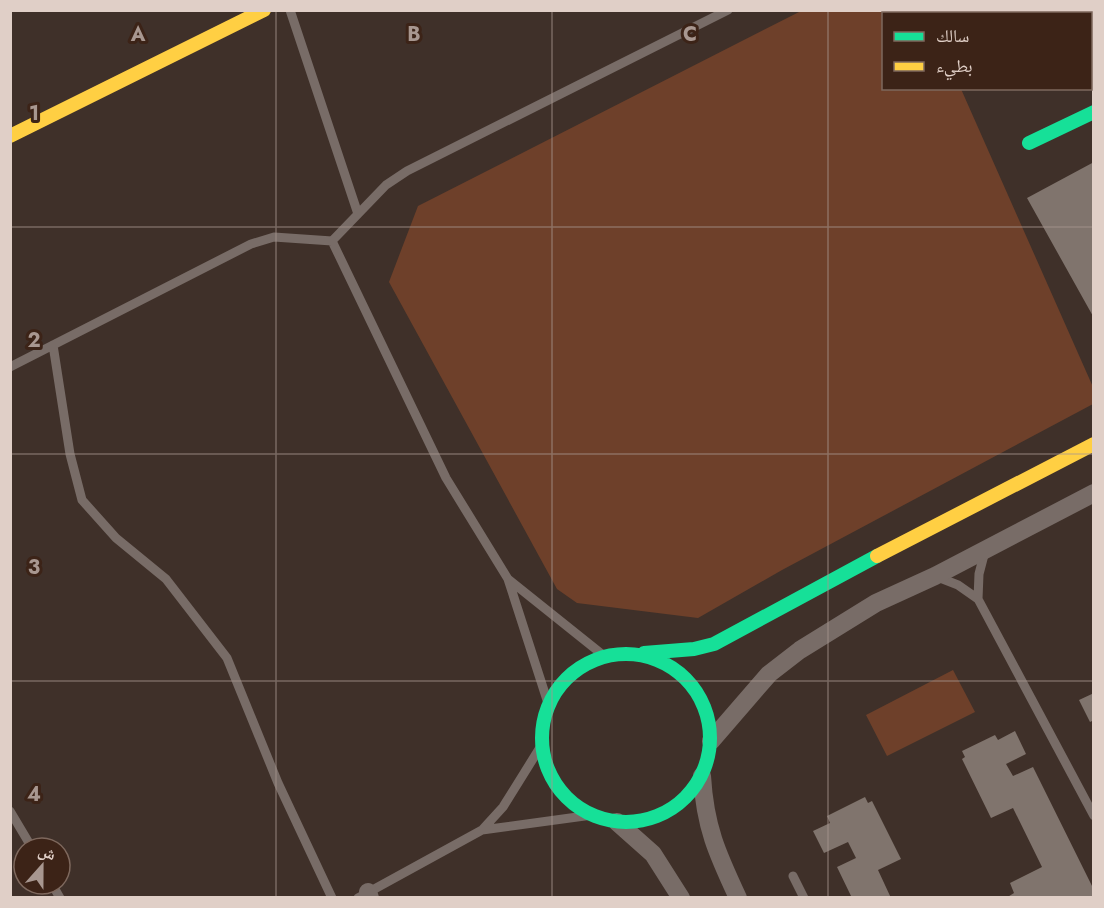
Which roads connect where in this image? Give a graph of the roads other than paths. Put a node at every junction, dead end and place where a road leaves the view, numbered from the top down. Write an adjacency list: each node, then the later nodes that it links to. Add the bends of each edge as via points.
1 (264, 10): 5 (street)
2 (290, 10): 7 (lane)
3 (728, 10): 7 (lane, via 407,171 386,185)
4 (1094, 112): 6 (street)
5 (10, 136)
6 (1029, 143)
7 (358, 214): 8 (lane)
8 (332, 241): 9 (lane, via 274,237 251,244); 15 (lane, via 446,478)
9 (53, 345): 10 (lane); 31 (lane, via 70,454 82,500 116,538 166,579 227,658 278,783)
10 (10, 367)
11 (1094, 444): 17 (street, via 714,644 694,650)
12 (1094, 493): 13 (street)
13 (986, 550): 14 (street); 16 (lane, via 979,574)
14 (935, 576): 16 (lane); 20 (street, via 876,603 800,650 769,674)
15 (508, 579): 18 (lane); 19 (lane)
16 (978, 599): 25 (lane)
17 (638, 653): 18 (street); 20 (street, via 676,669 703,700)
18 (603, 655): 19 (street, via 570,673)
19 (548, 702): 21 (street)
20 (711, 741): 22 (street)
21 (541, 746): 24 (street, via 549,775 567,799); 27 (lane, via 503,807)
22 (702, 776): 26 (street, via 687,797 667,812 643,821); 33 (street, via 715,850)
23 (10, 811): 28 (lane)
24 (591, 815): 26 (street); 27 (lane)
25 (1094, 816)
26 (617, 822): 32 (street, via 653,854)
27 (482, 830): 30 (lane)
28 (25, 836)
29 (793, 876): 34 (lane)
30 (365, 896)
31 (332, 897)
32 (681, 897)
33 (738, 897)
34 (804, 897)

